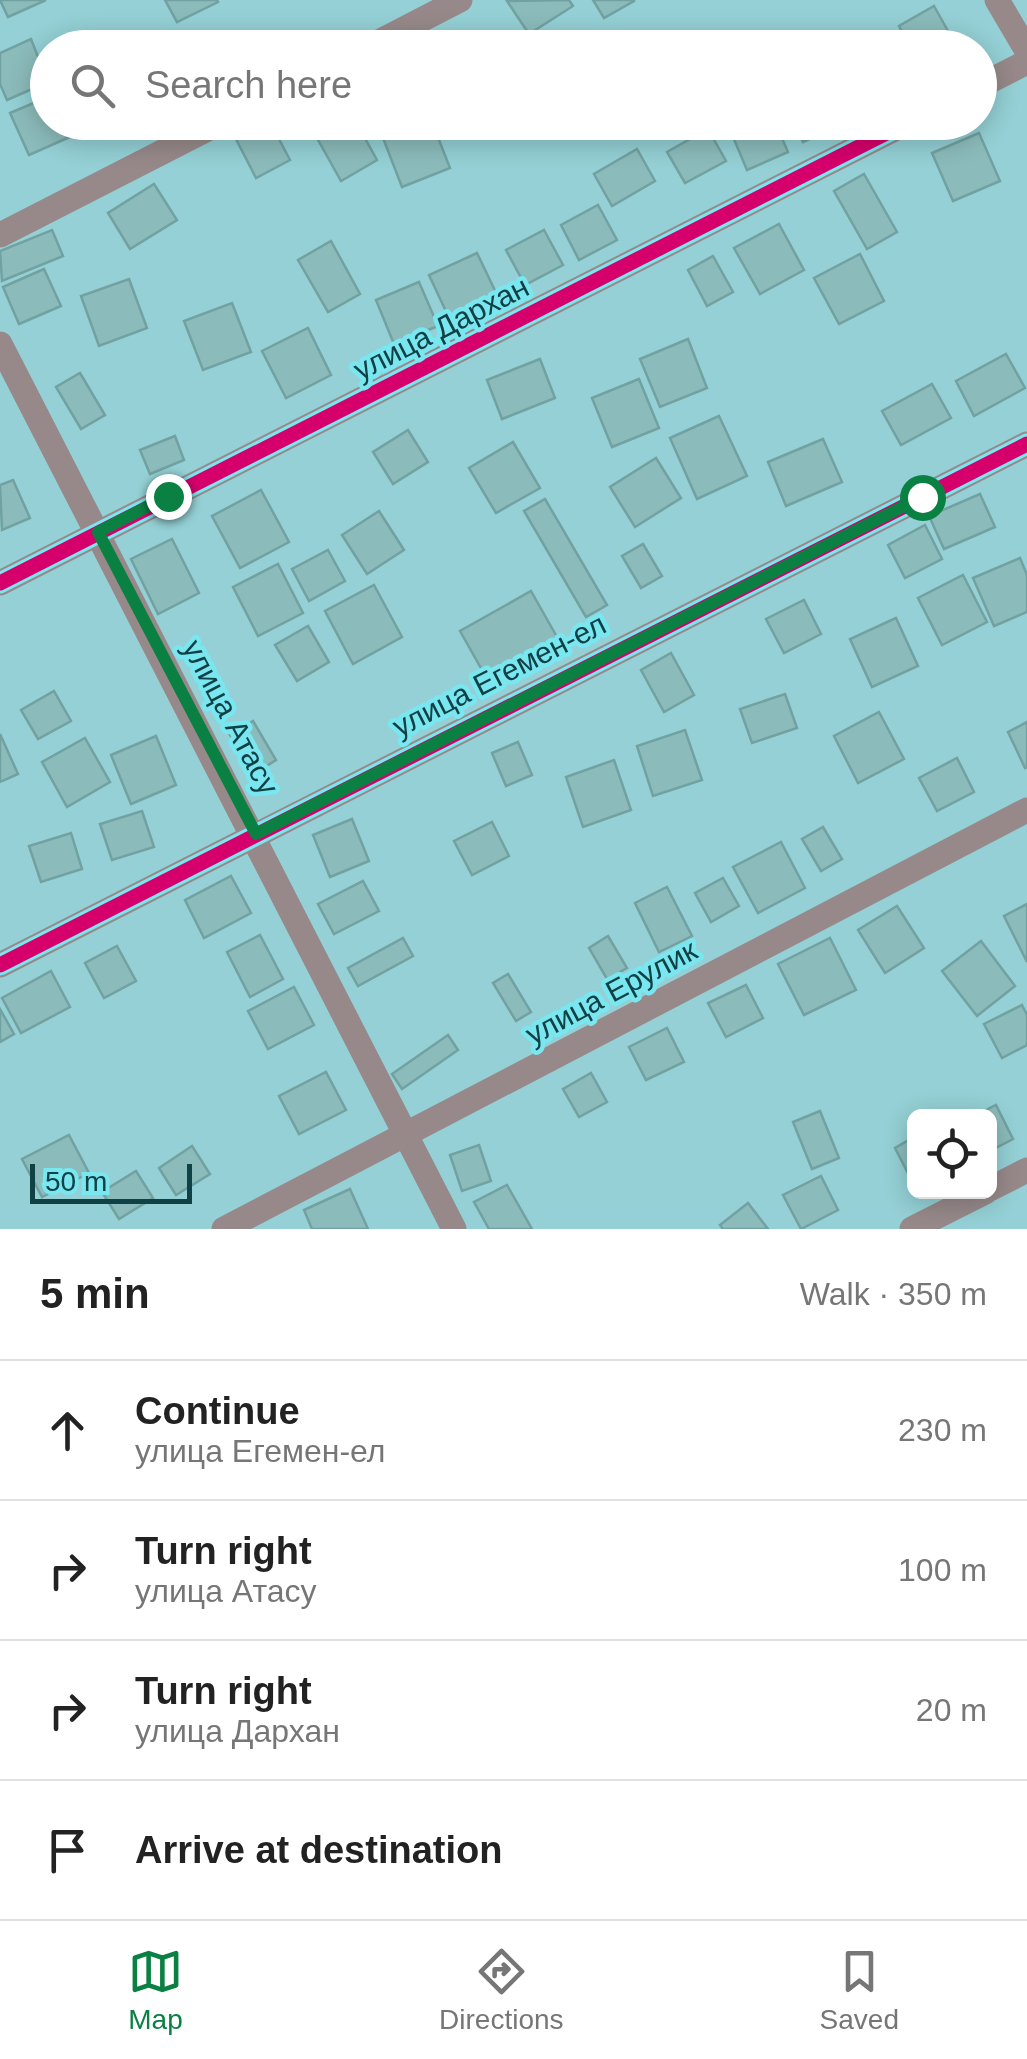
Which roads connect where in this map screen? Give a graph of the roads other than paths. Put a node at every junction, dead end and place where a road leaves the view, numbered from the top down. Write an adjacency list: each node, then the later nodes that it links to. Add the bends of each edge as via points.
1 (460, 0): 3 (street)
2 (997, 0): 4 (street)
3 (402, 30)
4 (1027, 50)
5 (1027, 62): 6 (street)
6 (997, 77)
7 (186, 140): 9 (street)
8 (872, 140): 12 (street, улица Дархан)
9 (0, 236)
10 (0, 344): 12 (street, улица Атасу)
11 (1027, 444): 15 (street, улица Егемен-ел)
12 (98, 532): 13 (street, улица Дархан); 15 (street, улица Атасу)
13 (0, 583)
14 (1027, 810): 17 (street, улица Ерулик)
15 (256, 834): 16 (street, улица Егемен-ел); 17 (street, улица Атасу)
16 (0, 964)
17 (404, 1138): 21 (street, улица Ерулик); 22 (street, улица Атасу)
18 (1027, 1170): 19 (street)
19 (997, 1185)
20 (970, 1199): 23 (street)
21 (224, 1229)
22 (454, 1229)
23 (912, 1229)

